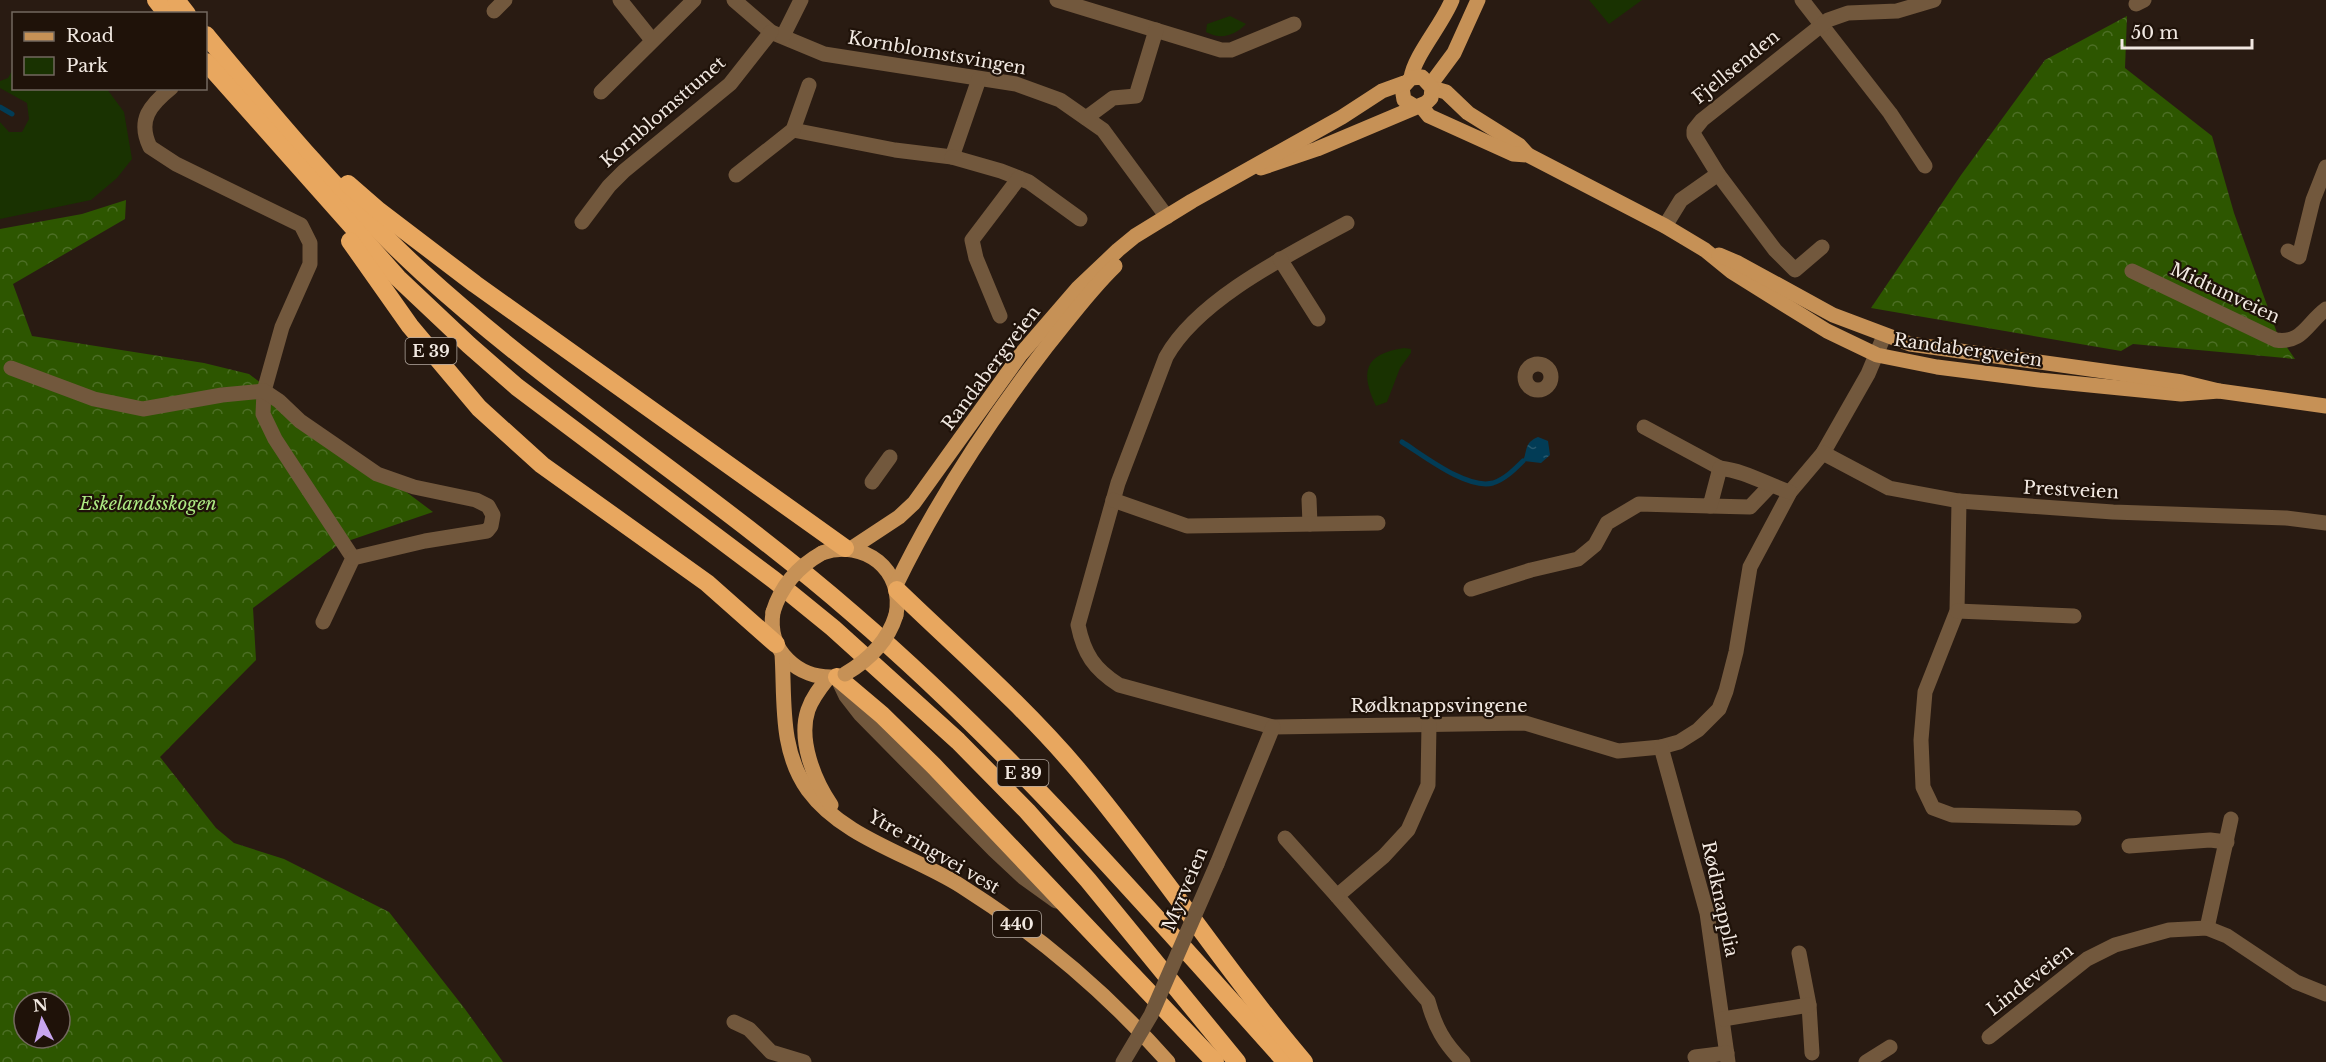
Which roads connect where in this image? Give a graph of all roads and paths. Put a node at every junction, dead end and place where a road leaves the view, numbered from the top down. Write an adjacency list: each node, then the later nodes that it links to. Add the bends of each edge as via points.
1 (176, 0): 11 (highway)
2 (620, 0): 17 (street)
3 (694, 0): 17 (street)
4 (734, 0): 15 (street, Kornblomstsvingen)
5 (801, 0): 15 (street, Kornblomsttunet)
6 (1057, 0): 14 (street)
7 (1452, 0): 20 (main road)
8 (1478, 0): 22 (main road, via 1454,53)
9 (1802, 0): 13 (street)
10 (1935, 0): 13 (street, Fjellsenden, via 1897,11 1840,14)
11 (185, 12)
12 (1294, 24): 14 (street, via 1231,50)
13 (1821, 25): 31 (street, via 1890,113); 34 (street, Fjellsenden, via 1696,126 1694,135)
14 (1156, 30): 26 (street, via 1136,96 1113,98)
15 (777, 34): 19 (street, Kornblomstsvingen, via 824,54); 40 (street, Kornblomsttunet, via 730,84 624,171)
16 (207, 36): 28 (highway, E 39)
17 (652, 40): 24 (street)
18 (207, 63): 37 (highway, E 39)
19 (979, 79): 26 (street, Kornblomstsvingen, via 1038,91); 30 (street)
20 (1408, 80): 22 (main road, via 1422,77); 25 (main road, via 1404,100); 33 (main road, Randabergveien, via 1382,91)
21 (809, 85): 27 (street)
22 (1431, 86): 25 (main road, via 1431,98); 29 (main road, Randabergveien, via 1519,144)
23 (169, 90): 55 (street, via 146,113 150,147 176,164 301,225 310,243 310,264 282,327)
24 (601, 92)
25 (1417, 106): 29 (main road, Randabergveien, via 1448,125 1514,154); 33 (main road, Randabergveien, via 1317,149)
26 (1086, 118): 38 (street, Kornblomstsvingen, via 1103,130)
27 (793, 130): 30 (street); 35 (street)
28 (292, 139): 71 (highway, E 39, via 313,148 379,211 476,284); 106 (highway, E 39, via 388,240 471,314 850,610 974,723 1104,859)
29 (1528, 155): 42 (main road, Randabergveien)
30 (952, 157): 36 (street)
31 (1925, 166)
32 (2326, 167): 45 (street)
33 (1246, 172): 38 (main road, Randabergveien)
34 (1718, 174): 42 (street, via 1681,200); 43 (street, via 1775,250 1795,270)
35 (736, 175)
36 (1019, 178): 39 (street); 49 (street, via 972,240)
37 (310, 180): 78 (highway, E 39, via 317,200 410,326 479,408 542,465 707,583); 105 (highway, E 39, via 398,278 517,387 774,580 958,741 1088,880)
38 (1167, 217): 71 (main road, Randabergveien, via 1135,236 1078,288 1022,354 914,503); 73 (main road, Randabergveien, via 1105,276 1034,363 976,445 923,532)
39 (1080, 219)
40 (582, 222)
41 (1347, 223): 46 (street, Rødknappsvingene)
42 (1665, 226): 44 (main road, Randabergveien)
43 (1822, 247)
44 (1705, 250): 51 (main road, Randabergveien, via 1738,263 1833,315); 52 (main road, Randabergveien, via 1732,272 1827,331)
45 (2294, 254)
46 (1280, 259): 50 (street); 65 (street, Rødknappsvingene, via 1203,313 1175,342)
47 (2132, 272): 48 (street, Midtunveien, via 2276,340 2300,336)
48 (2326, 309)
49 (1000, 316)
50 (1318, 319)
51 (1884, 336): 52 (street, Rødknappsvingene); 54 (main road, Randabergveien, via 1941,349 2182,382)
52 (1876, 355): 54 (main road, Randabergveien, via 1937,368 2039,381 2181,394); 58 (street, Rødknappsvingene)
53 (10, 369): 55 (street, via 94,399 143,410 222,395)
54 (2219, 391): 56 (main road, Randabergveien)
55 (264, 392): 72 (street, via 266,422); 72 (street, via 376,474 414,487 476,500 488,506 493,515 487,531)
56 (2326, 406)
57 (1644, 427): 60 (street)
58 (1823, 453): 63 (street, Rødknappsvingene); 66 (street, Prestveien, via 1888,488)
59 (890, 457): 61 (street)
60 (1720, 468): 62 (street, via 1741,471); 67 (street)
61 (872, 482)
62 (1770, 486): 63 (street); 67 (street, via 1750,507)
63 (1790, 492): 82 (street, Rødknappsvingene, via 1750,567 1736,652 1719,709 1698,730)
64 (1309, 499): 70 (street)
65 (1113, 500): 70 (street, via 1187,526); 81 (street, Rødknappsvingene, via 1078,626 1091,662 1119,685)
66 (1959, 501): 69 (street, Prestveien); 75 (street)
67 (1710, 506): 74 (street, via 1639,504 1607,523 1595,545 1578,559)
68 (1378, 523): 70 (street)
69 (2326, 523)
70 (1310, 524)
71 (849, 548): 73 (main road, via 876,559); 78 (main road, 440, bridge, via 822,552 793,576 779,596 773,612)
72 (352, 558): 77 (street)
73 (897, 587): 79 (main road, 440, bridge, via 891,629 861,664); 107 (highway, E 39, via 1012,698 1078,771 1243,989)
74 (1471, 589)
75 (1957, 610): 76 (street); 83 (street, via 1925,692 1921,761 1923,787 1933,808 1952,815)
76 (2074, 616)
77 (322, 622)
78 (779, 649): 79 (main road, via 799,670); 85 (main road, Ytre ringvei vest / 440, via 785,729 792,757 807,788)
79 (837, 676): 85 (main road, Ytre ringvei vest / 440, via 808,710 805,734 813,770); 104 (highway, via 934,766)
80 (1429, 724): 81 (street, Rødknappsvingene); 82 (street, Rødknappsvingene, via 1525,723 1618,751); 89 (street, via 1428,785 1408,830)
81 (1273, 727): 102 (street, Myrveien, bridge, via 1159,997)
82 (1661, 747): 94 (street, Rødknapplia, via 1707,914)
83 (2074, 818)
84 (2231, 819): 87 (street)
85 (841, 820): 103 (main road, Ytre ringvei vest / 440, via 957,884 1028,932 1097,990)
86 (1285, 838): 89 (street)
87 (2227, 842): 88 (street); 90 (street)
88 (2129, 846)
89 (1337, 896): 108 (street, via 1428,1001 1443,1043)
90 (2207, 928): 92 (street, via 2227,936 2296,982); 96 (street, Lindeveien, via 2151,934 2102,951 2071,970)
91 (1799, 953): 93 (street)
92 (2326, 994)
93 (1809, 1005): 94 (street); 98 (street)
94 (1723, 1019): 100 (street, Rødknapplia)
95 (734, 1022): 101 (street, via 749,1029 771,1052)
96 (1989, 1037)
97 (1890, 1047): 109 (street)
98 (1812, 1053)
99 (1695, 1057): 100 (street)
100 (1728, 1058)
101 (804, 1062)
102 (1123, 1062)
103 (1168, 1062)
104 (1215, 1062)
105 (1237, 1062)
106 (1286, 1062)
107 (1304, 1062)
108 (1463, 1062)
109 (1866, 1062)

